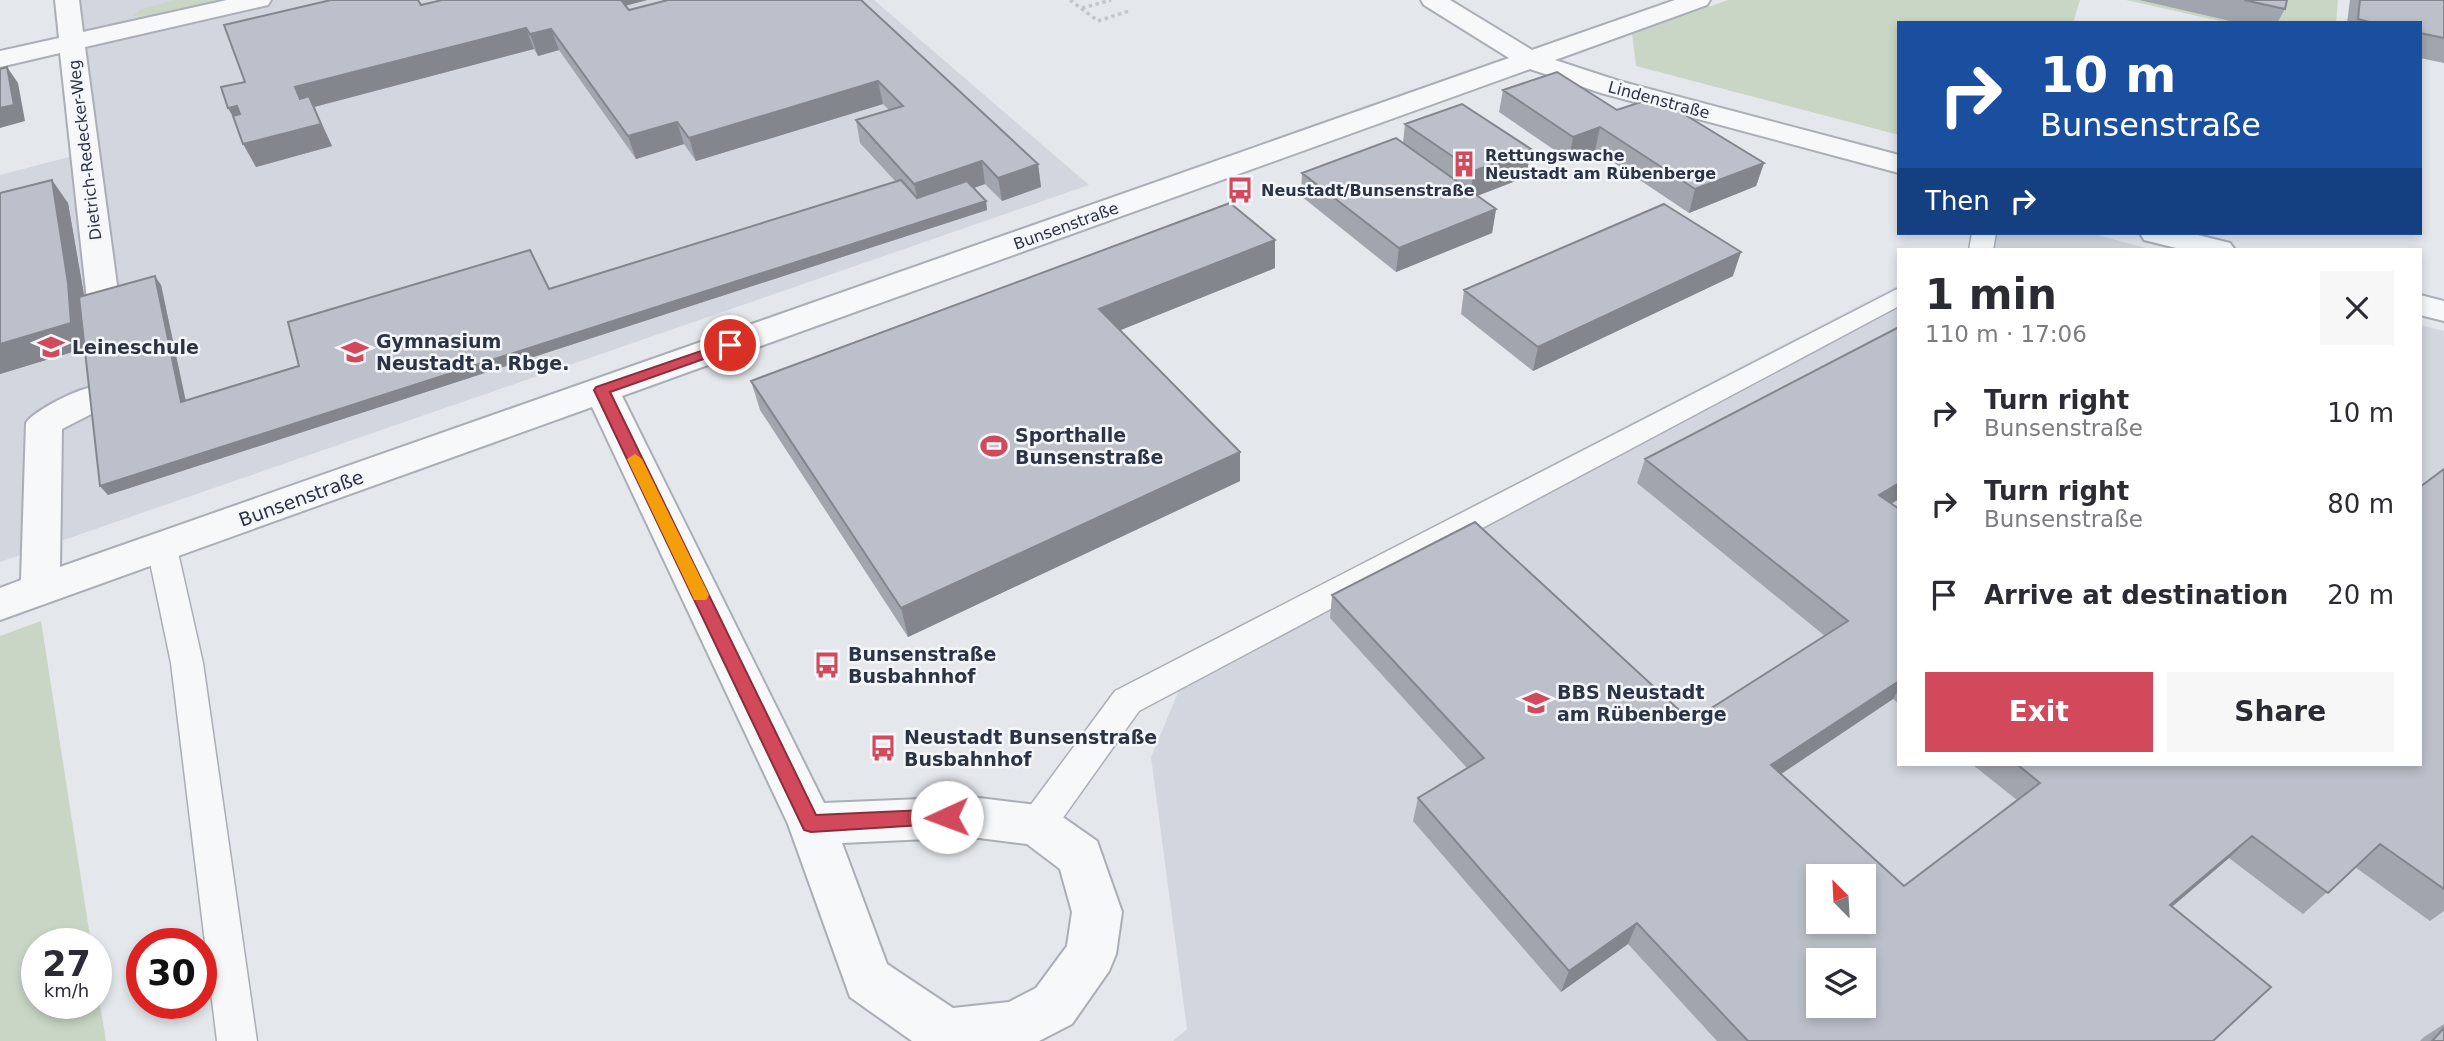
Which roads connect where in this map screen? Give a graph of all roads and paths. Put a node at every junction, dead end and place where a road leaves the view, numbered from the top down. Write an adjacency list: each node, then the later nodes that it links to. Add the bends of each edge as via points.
1 (67, 0): 11 (street, Dietrich-Redecker-Weg)
2 (153, 0): 10 (street, via 107,10)
3 (259, 0): 10 (street)
4 (1070, 0): 8 (path)
5 (1111, 0): 8 (path)
6 (1433, 0): 13 (street, Lindenstraße)
7 (1698, 0): 13 (street, Bunsenstraße)
8 (1082, 8): 9 (path, via 1098,21)
9 (1129, 11)
10 (107, 35): 11 (street)
11 (72, 43): 12 (street); 18 (street, Dietrich-Redecker-Weg)
12 (0, 59)
13 (1530, 60): 14 (street, Lindenstraße, via 1610,87); 21 (street, Bunsenstraße)
14 (1897, 163)
15 (2163, 235): 16 (street)
16 (2211, 248)
17 (1897, 297): 27 (lane, via 1127,701)
18 (103, 300)
19 (2422, 306): 20 (street)
20 (2444, 311)
21 (601, 390): 23 (street, Bunsenstraße); 26 (street)
22 (94, 398): 24 (street, via 44,423)
23 (162, 548): 24 (street, Bunsenstraße); 28 (lane, via 187,663)
24 (43, 589): 25 (street, Bunsenstraße)
25 (0, 604)
26 (811, 824): 27 (street, via 971,817); 27 (street, via 868,980 947,1034 1013,1027 1054,1006 1091,954 1097,912 1080,856)
27 (1037, 825)
28 (237, 1041)

